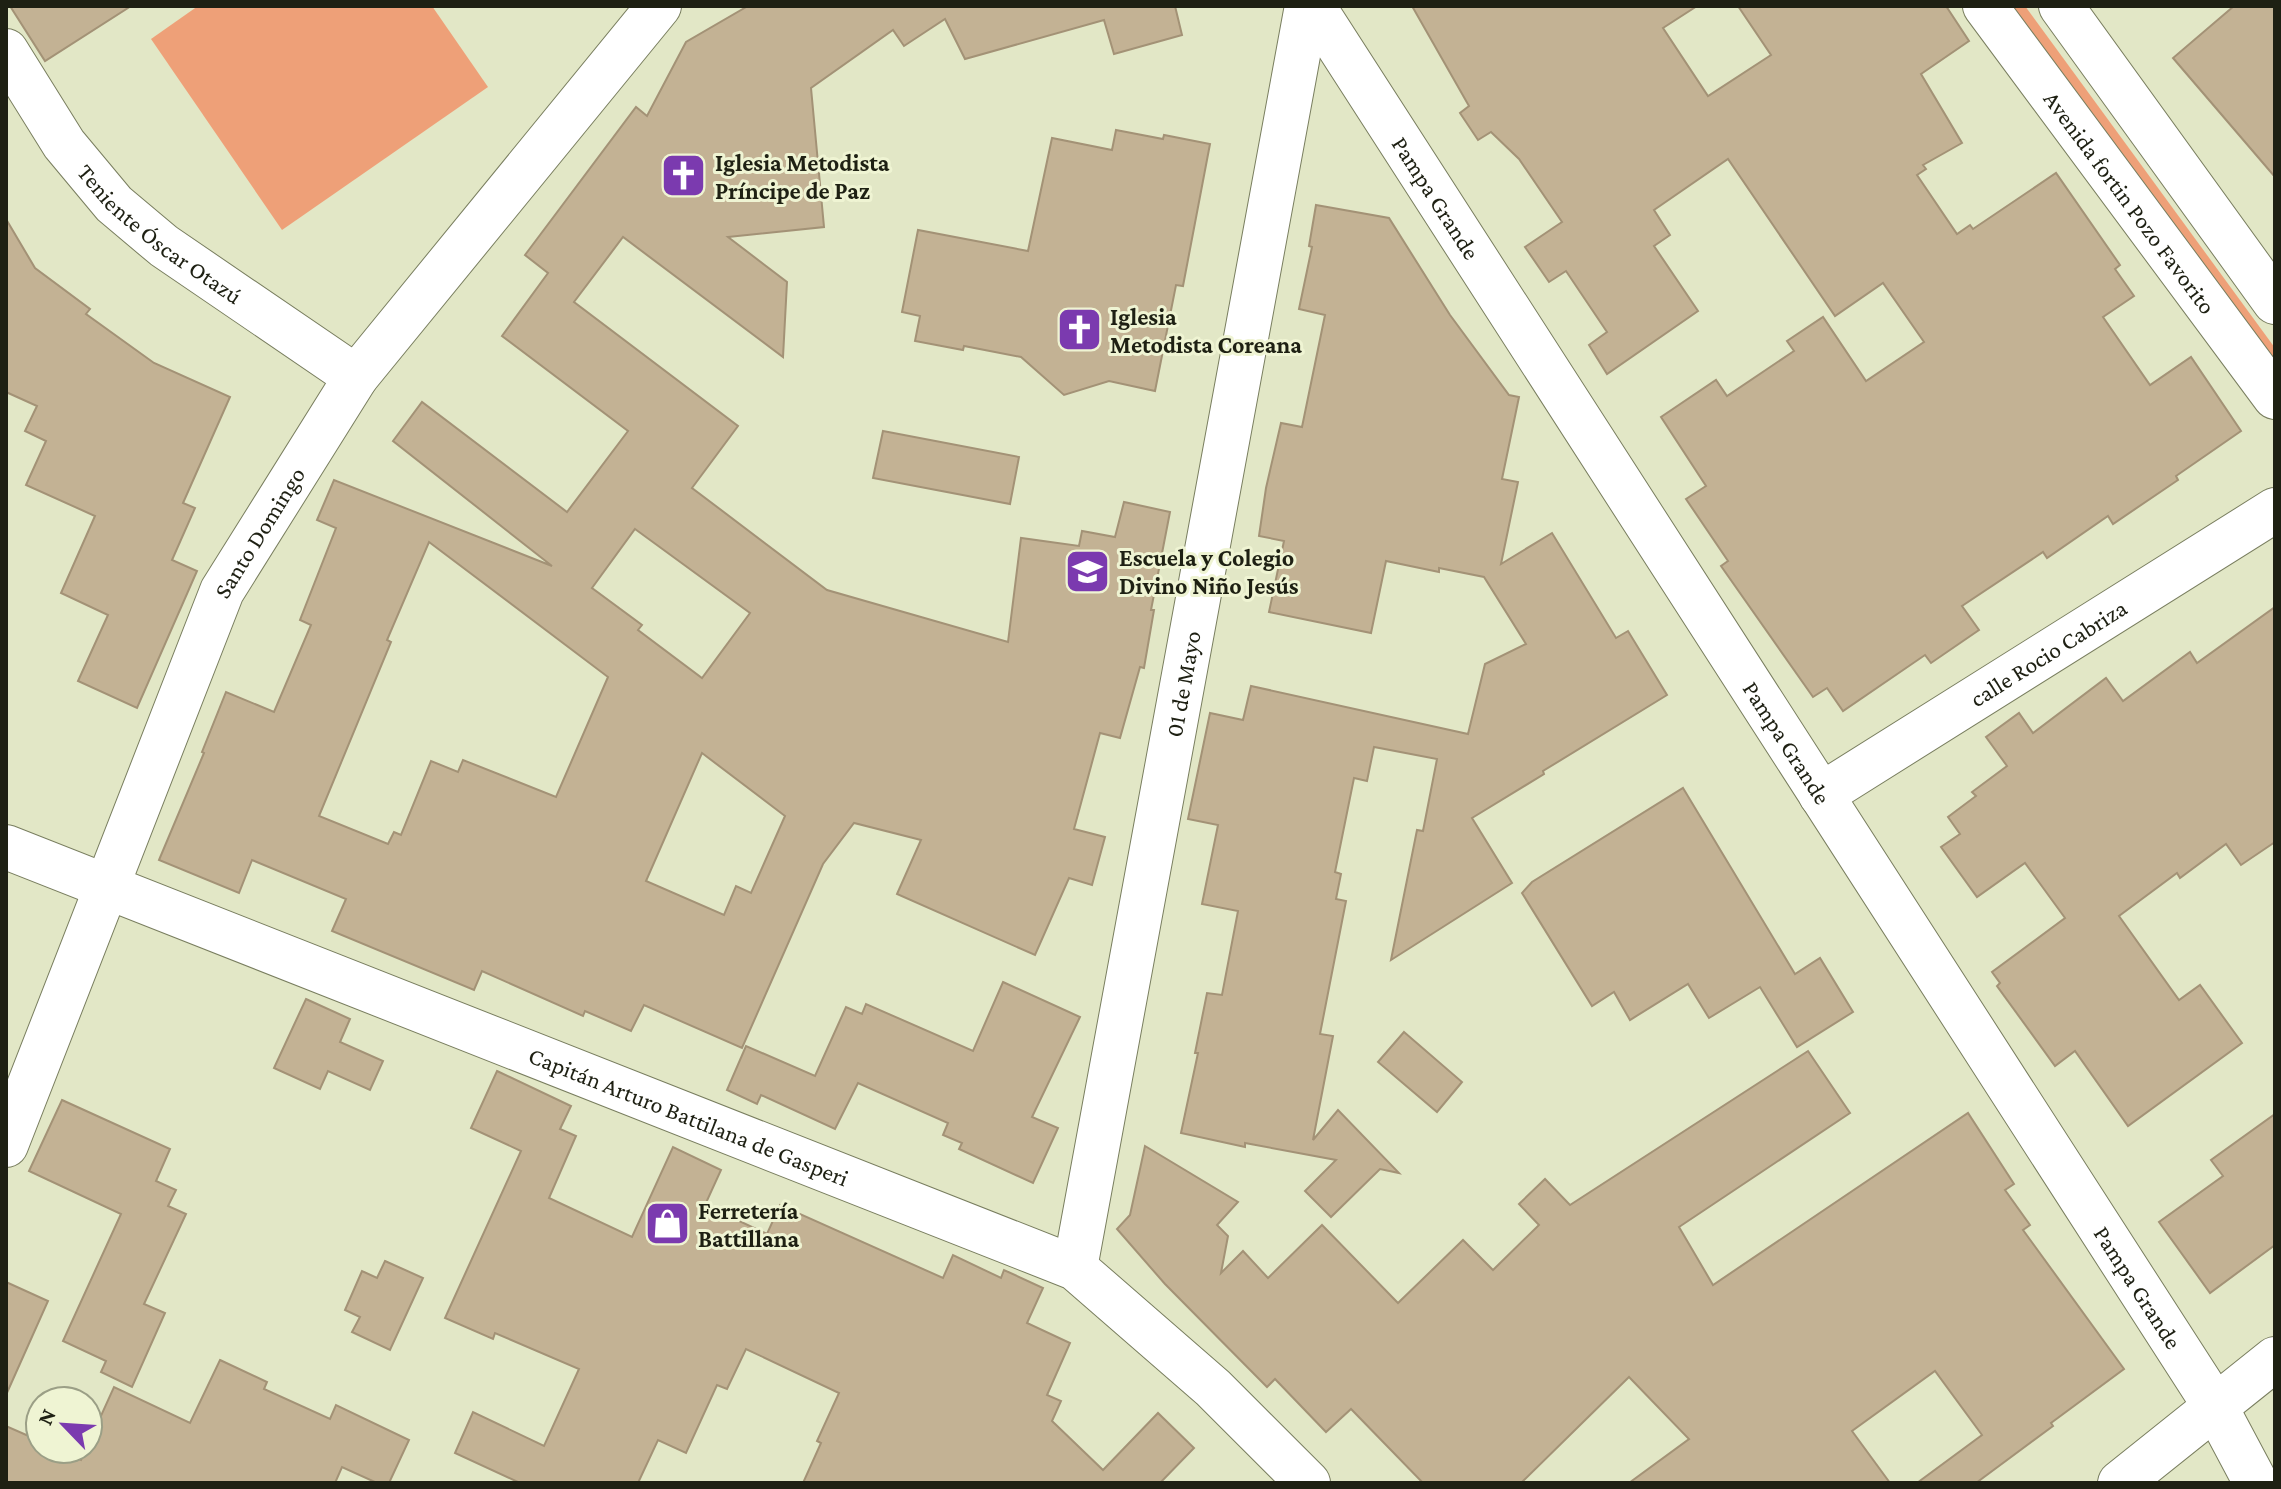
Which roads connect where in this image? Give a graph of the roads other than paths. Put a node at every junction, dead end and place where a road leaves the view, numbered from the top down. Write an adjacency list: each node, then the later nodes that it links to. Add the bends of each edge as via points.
1 (659, 6): 7 (street, Santo Domingo)
2 (1310, 6): 10 (street, Pampa Grande); 14 (street, 01 de Mayo)
3 (1985, 6): 8 (street, Avenida fortin Pozo Favorito)
4 (2061, 6): 6 (street)
5 (6, 51): 7 (street, Teniente Óscar Otazú, via 64,144 114,204 164,246)
6 (2275, 302)
7 (356, 377): 12 (street, Santo Domingo, via 222,591)
8 (2275, 397)
9 (2275, 510): 10 (street, calle Rocio Cabriza)
10 (1821, 795): 16 (street, Pampa Grande)
11 (6, 847): 12 (street, Capitán Arturo Battilana de Gasperi)
12 (107, 886): 13 (street, Santo Domingo); 14 (street, Capitán Arturo Battilana de Gasperi)
13 (6, 1145)
14 (1075, 1268): 17 (street, Capitán Arturo Battilana de Gasperi, via 1213,1388)
15 (2275, 1359): 16 (street)
16 (2215, 1406): 18 (street); 19 (street, Pampa Grande)
17 (1308, 1483)
18 (2120, 1483)
19 (2256, 1483)

